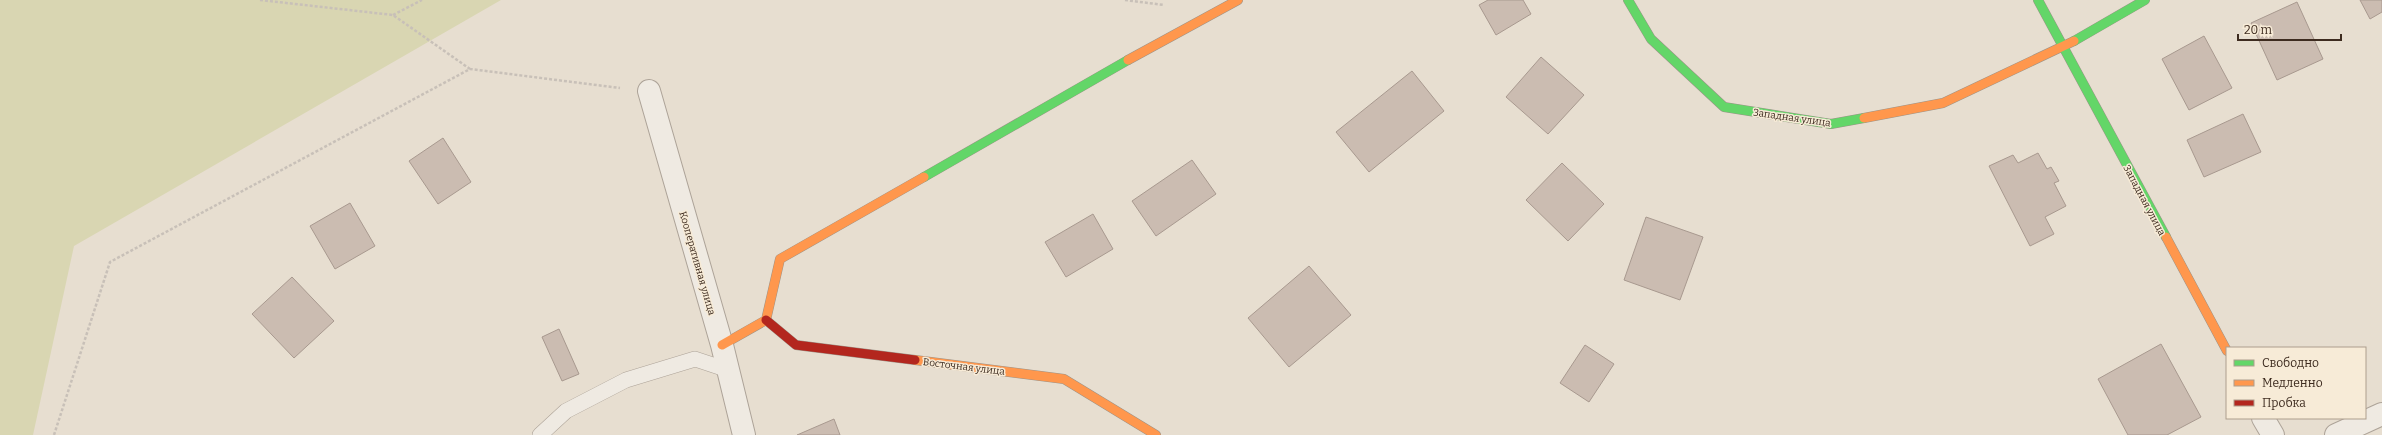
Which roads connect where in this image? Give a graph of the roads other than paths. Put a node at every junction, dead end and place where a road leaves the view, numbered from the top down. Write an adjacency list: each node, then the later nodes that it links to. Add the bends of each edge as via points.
1 (1238, 0): 7 (street, via 780,259)
2 (1628, 0): 5 (street, Западная улица, via 1651,39 1724,107 1831,124 1943,103)
3 (2038, 0): 5 (street, Западная улица)
4 (2145, 0): 5 (street, Западная улица)
5 (2063, 48): 9 (street, Западная улица)
6 (649, 91): 8 (street, Кооперативная улица)
7 (766, 320): 8 (street); 15 (street, Восточная улица, via 796,345 1064,379)
8 (722, 345): 10 (street, Кооперативная улица)
9 (2226, 349)
10 (728, 370): 13 (lane, via 695,358 626,380 566,411); 14 (street, Кооперативная улица)
11 (2382, 414): 17 (street)
12 (2264, 419): 16 (street)
13 (540, 435)
14 (744, 435)
15 (1156, 435)
16 (2272, 435)
17 (2336, 435)

